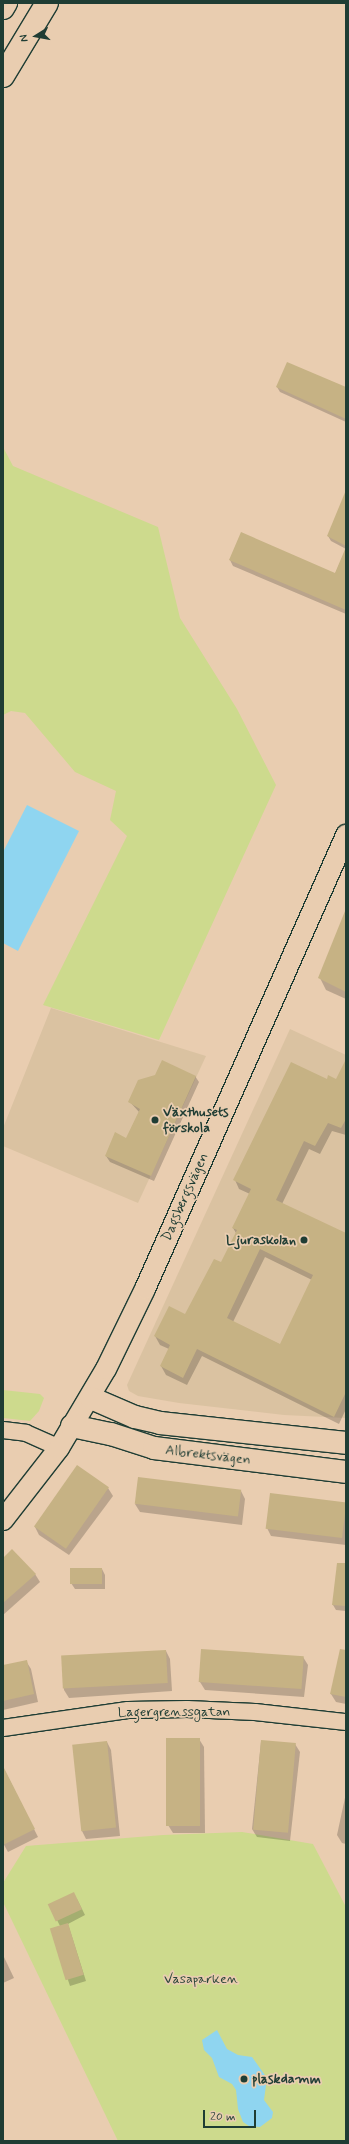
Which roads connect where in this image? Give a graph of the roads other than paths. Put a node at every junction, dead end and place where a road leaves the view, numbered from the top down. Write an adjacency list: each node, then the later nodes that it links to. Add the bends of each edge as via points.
1 (6, 3): 3 (main road)
2 (47, 3): 4 (main road)
3 (3, 8)
4 (3, 76)
5 (346, 835): 6 (street, Dagsbergsvägen, via 145,1289)
6 (91, 1398): 7 (street, Dagsbergsvägen); 9 (main road, Albrektsvägen, via 135,1417 160,1423)
7 (72, 1426): 10 (street, Dagsbergsvägen); 11 (main road, Albrektsvägen, via 111,1434 154,1448)
8 (3, 1430): 10 (street, via 26,1433)
9 (346, 1443)
10 (59, 1448): 12 (street, Dagsbergsvägen)
11 (346, 1472)
12 (3, 1520)
13 (346, 1722): 14 (street, Lagergrenssgatan, via 255,1712 180,1709 128,1710)
14 (3, 1728)

